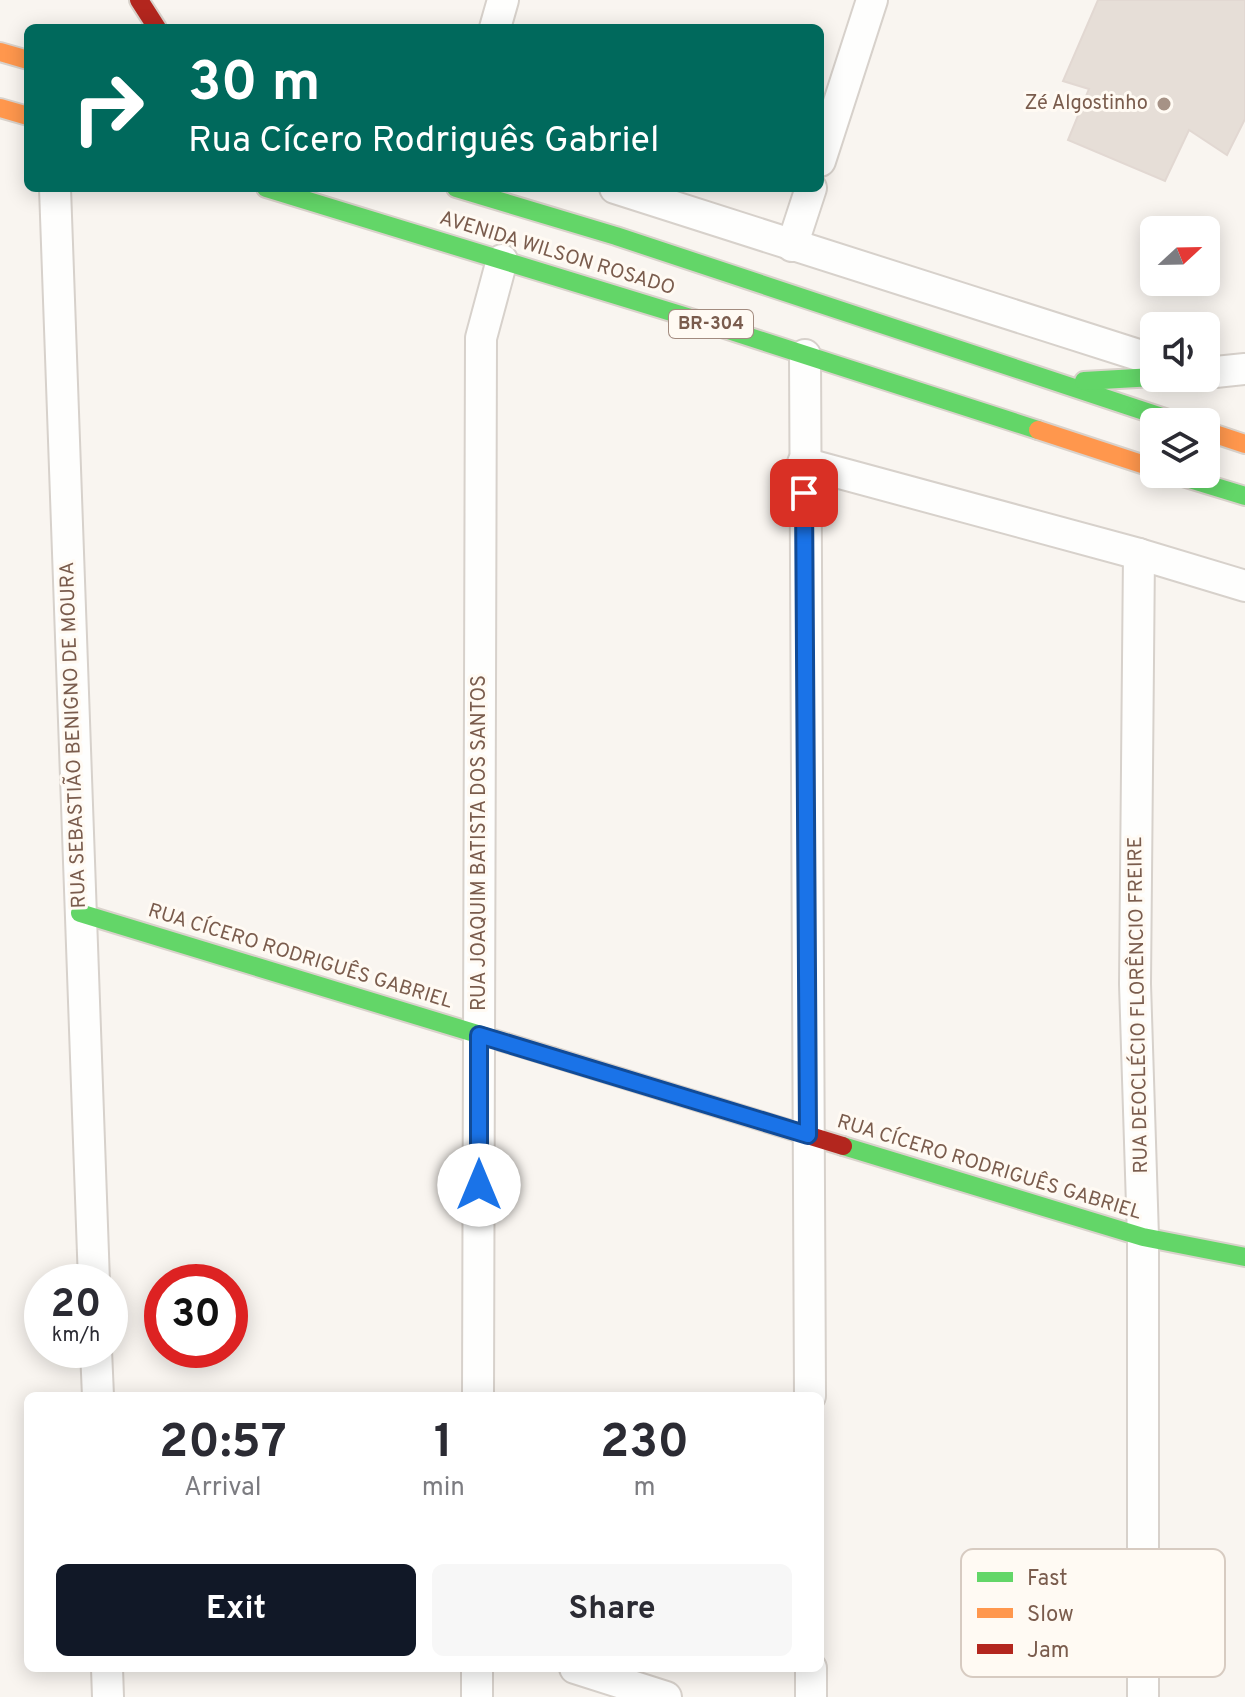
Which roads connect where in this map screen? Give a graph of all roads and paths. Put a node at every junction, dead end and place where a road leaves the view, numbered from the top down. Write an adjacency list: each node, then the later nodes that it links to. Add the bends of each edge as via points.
1 (503, 0): 5 (street)
2 (872, 0): 10 (street)
3 (146, 11): 4 (street)
4 (173, 24)
5 (496, 24)
6 (0, 52): 7 (main road)
7 (24, 59)
8 (0, 108): 9 (main road)
9 (24, 115)
10 (824, 149)
11 (55, 192): 33 (street, RUA SEBASTIÃO BENIGNO DE MOURA)
12 (279, 192): 17 (main road, AVENIDA WILSON ROSADO / BR-304)
13 (469, 192): 23 (main road, AVENIDA WILSON ROSADO / BR-304)
14 (627, 192): 16 (street)
15 (810, 192): 16 (street)
16 (792, 246): 19 (street)
17 (502, 260): 18 (main road, AVENIDA WILSON ROSADO / BR-304); 34 (street, RUA JOAQUIM BATISTA DOS SANTOS, via 481,338)
18 (805, 355): 27 (street); 28 (main road, AVENIDA WILSON ROSADO / BR-304)
19 (1140, 356)
20 (1245, 369): 21 (street)
21 (1220, 372)
22 (1140, 378): 23 (main road)
23 (1055, 382): 24 (main road, AVENIDA WILSON ROSADO / BR-304)
24 (1140, 410)
25 (1220, 436): 26 (main road)
26 (1245, 444)
27 (803, 463): 31 (street); 35 (street)
28 (1140, 463)
29 (1219, 488): 30 (main road)
30 (1245, 496)
31 (1139, 554): 32 (street); 36 (street, RUA DEOCLÉCIO FLORÊNCIO FREIRE, via 1135,984)
32 (1245, 586)
33 (80, 913): 34 (main road, RUA CÍCERO RODRIGUÊS GABRIEL); 38 (street, RUA SEBASTIÃO BENIGNO DE MOURA)
34 (479, 1035): 35 (main road, RUA CÍCERO RODRIGUÊS GABRIEL); 41 (street, RUA JOAQUIM BATISTA DOS SANTOS)
35 (808, 1135): 36 (main road, RUA CÍCERO RODRIGUÊS GABRIEL); 42 (street)
36 (1143, 1237): 37 (main road, RUA CÍCERO RODRIGUÊS GABRIEL); 43 (street, RUA DEOCLÉCIO FLORÊNCIO FREIRE)
37 (1245, 1257)
38 (93, 1264)
39 (97, 1368): 40 (street)
40 (98, 1392)
41 (478, 1392)
42 (810, 1392)
43 (1143, 1549)
44 (107, 1672): 48 (street)
45 (477, 1672): 49 (street)
46 (588, 1672): 50 (street)
47 (811, 1672): 51 (street)
48 (108, 1697)
49 (477, 1697)
50 (666, 1697)
51 (811, 1697)

